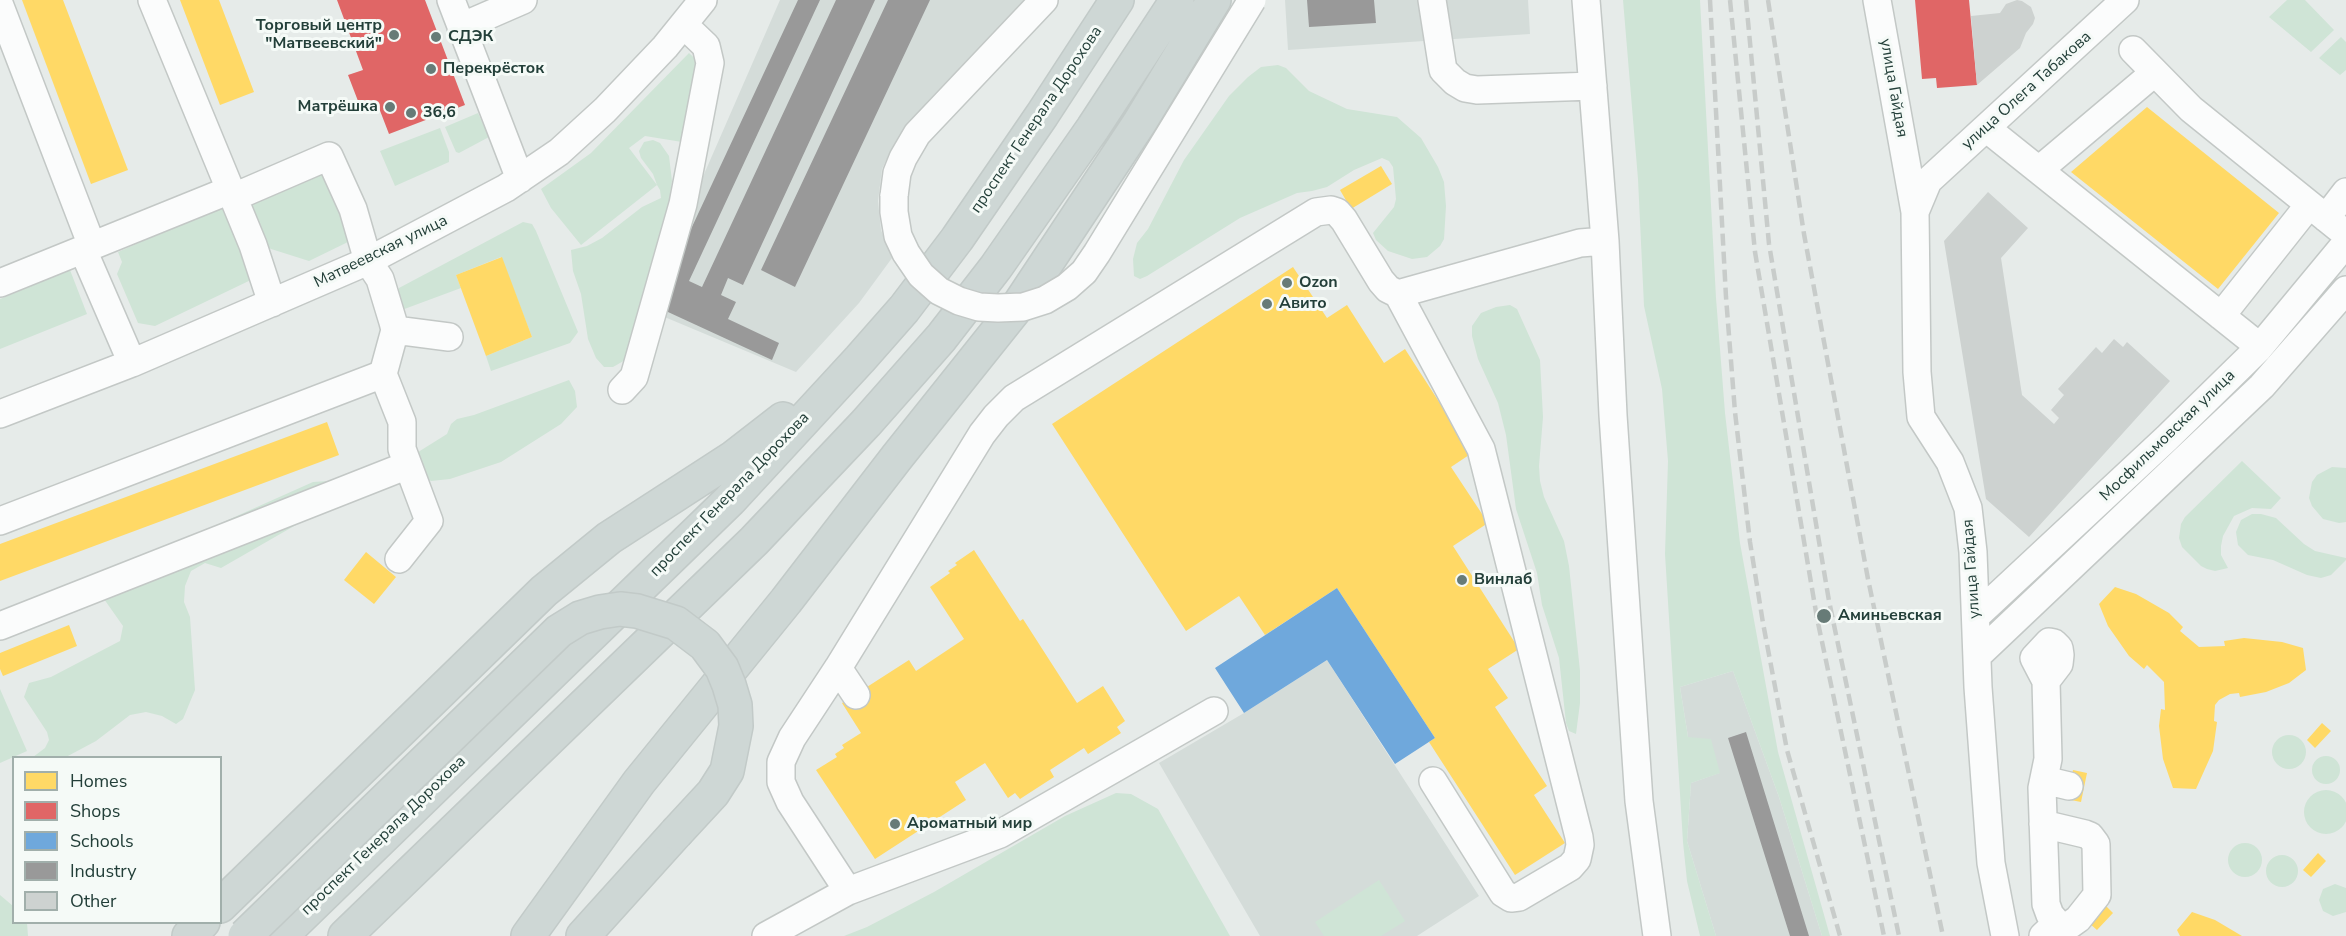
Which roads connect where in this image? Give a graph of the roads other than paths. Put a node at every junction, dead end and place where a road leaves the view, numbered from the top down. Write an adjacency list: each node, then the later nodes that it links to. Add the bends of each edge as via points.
1 (152, 0): 24 (street)
2 (451, 0): 16 (street)
3 (523, 0): 16 (street)
4 (703, 0): 15 (street, Матвеевская улица)
5 (1044, 0): 9 (street, bridge, via 917,134 897,173 894,212 906,253 921,275 939,291 979,307 1023,307 1045,300 1084,272)
6 (1117, 0): 40 (main road, проспект Генерала Дорохова, via 957,239)
7 (1177, 0): 64 (main road, via 996,267 881,406 754,540)
8 (1214, 0): 65 (main road, via 1140,122 1020,303 639,782)
9 (1252, 0)
10 (1432, 0): 19 (street, via 1443,70 1465,88)
11 (1586, 0): 19 (street)
12 (1877, 0): 26 (street, улица Гайдая)
13 (2125, 0): 20 (street, улица Олега Табакова)
14 (0, 6): 29 (street)
15 (684, 25): 22 (street, Матвеевская улица, via 605,110 559,152); 43 (street, via 706,46 710,63 683,204 634,376)
16 (461, 27): 22 (street)
17 (2133, 50): 18 (street)
18 (2154, 73): 21 (street); 27 (street, via 2191,110)
19 (1593, 86): 28 (street)
20 (1986, 128): 21 (street); 23 (street, улица Олега Табакова)
21 (2039, 170): 36 (street)
22 (520, 180): 30 (street, Матвеевская улица)
23 (1928, 181): 26 (street, улица Гайдая)
24 (230, 190): 29 (street); 30 (street, via 241,194 329,156 353,208); 35 (street)
25 (2346, 192): 27 (street)
26 (1915, 212): 48 (street, улица Гайдая, via 1921,417 1950,462 1968,508)
27 (2327, 219): 36 (street)
28 (1605, 241): 34 (street, via 1580,243); 68 (street, via 1639,801)
29 (87, 248): 32 (street); 41 (street)
30 (368, 261): 35 (street, Матвеевская улица); 37 (street, via 380,279)
31 (2341, 261): 39 (street, Мосфильмовская улица)
32 (0, 283)
33 (2346, 290): 50 (street, Мосфильмовская улица, via 2262,386)
34 (1398, 294): 51 (street, via 1381,281 1337,212 1324,209 1014,398 982,434); 55 (street, via 1481,449 1579,837 1577,859 1519,897 1510,898 1503,893)
35 (272, 303): 41 (street, Матвеевская улица)
36 (2221, 316): 39 (street)
37 (395, 330): 38 (street); 42 (street)
38 (449, 337)
39 (2259, 348): 48 (street, Мосфильмовская улица)
40 (860, 360): 58 (main road, via 734,457 609,538 544,591); 63 (main road, проспект Генерала Дорохова, via 730,500)
41 (132, 363): 44 (street, Матвеевская улица)
42 (383, 374): 45 (street, via 402,422 402,449); 46 (street)
43 (622, 390)
44 (0, 414)
45 (408, 465): 47 (street, via 429,521); 49 (street)
46 (0, 521)
47 (399, 559)
48 (1976, 616): 50 (street, улица Гайдая)
49 (0, 626)
50 (1977, 656): 69 (street, улица Гайдая, via 1991,863)
51 (838, 668): 53 (street); 57 (street, via 788,745 780,772 784,792)
52 (2046, 681): 56 (street, via 2048,759 2056,783 2042,788)
53 (855, 694)
54 (1214, 711): 57 (street, via 1000,834)
55 (1433, 781)
56 (2043, 824): 60 (street, via 2046,904 2050,915); 60 (street, via 2085,834 2096,844 2097,895)
57 (848, 891): 67 (street)
58 (222, 904)
59 (201, 924): 61 (main road)
60 (2064, 928)
61 (189, 936)
62 (245, 936): 66 (main road, bridge, via 559,631 600,612 637,611 676,623 705,645 729,685 736,726 727,771 713,793)
63 (281, 936)
64 (345, 936)
65 (528, 936)
66 (583, 936)
67 (765, 936)
68 (1657, 936)
69 (2005, 936)

